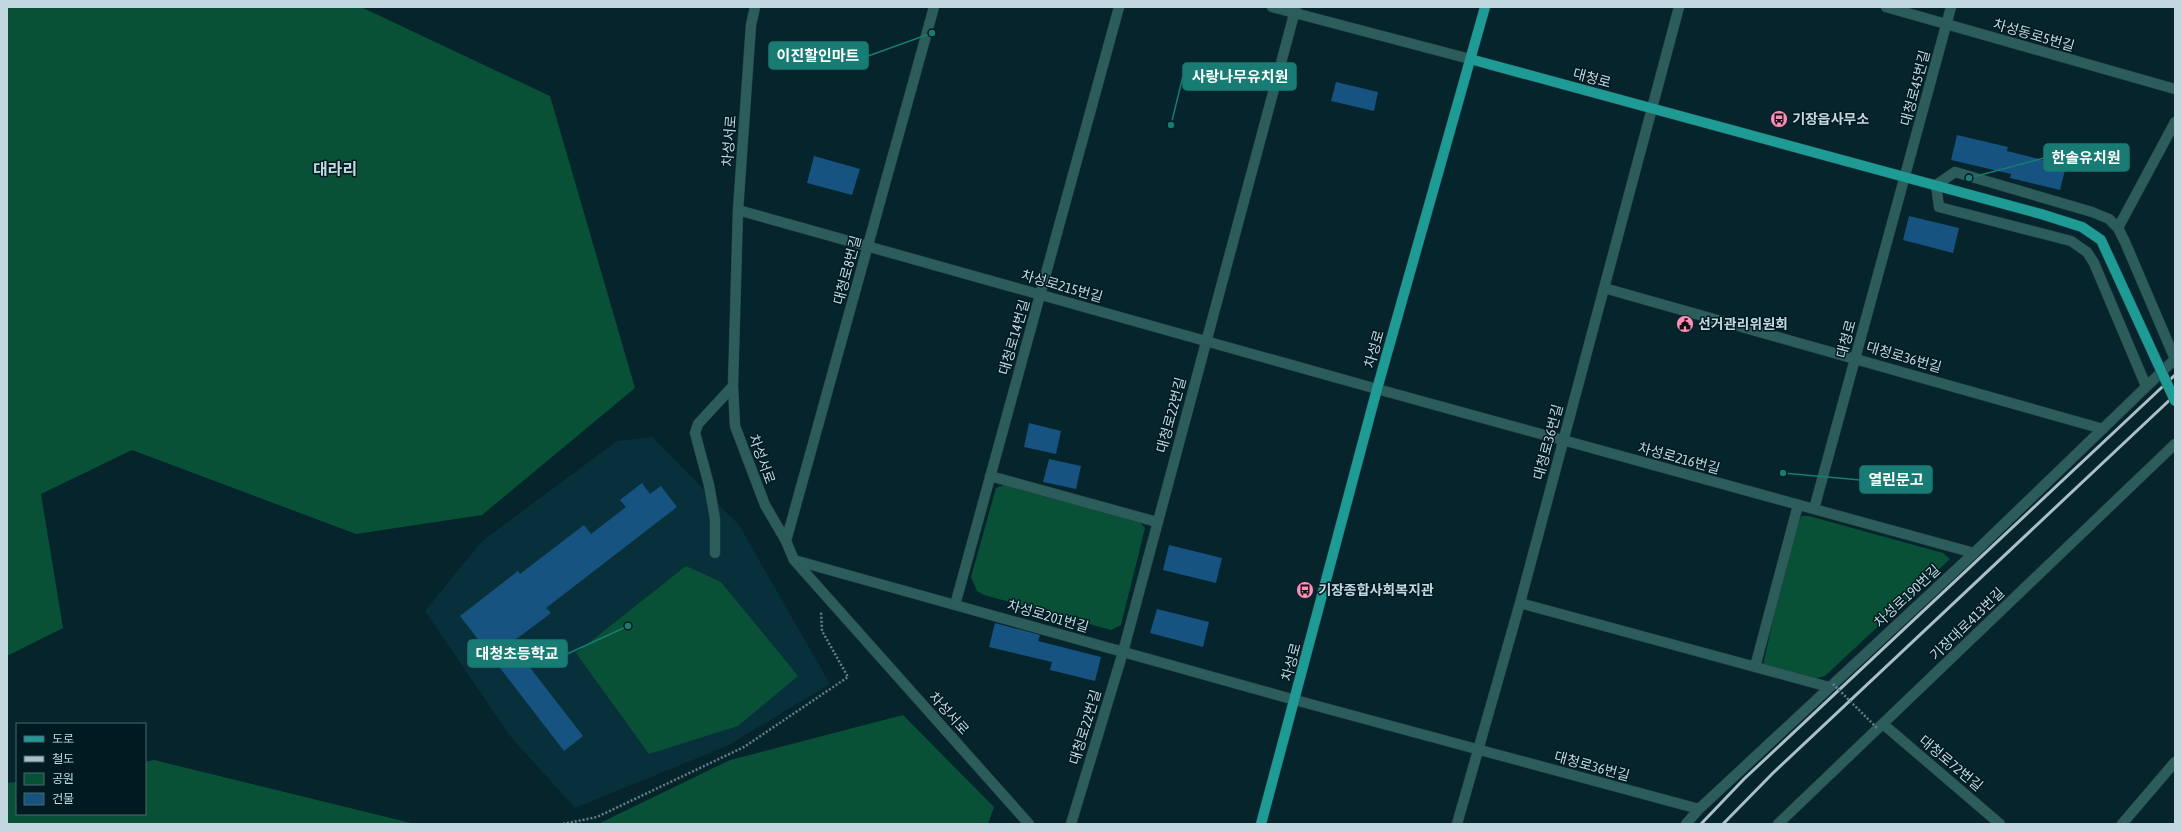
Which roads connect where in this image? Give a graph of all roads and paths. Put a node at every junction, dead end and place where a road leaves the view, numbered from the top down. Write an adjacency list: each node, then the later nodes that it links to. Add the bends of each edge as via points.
1 (756, 7): 17 (street, 차성서로, via 751,25)
2 (934, 7): 19 (street, 대청로8번길)
3 (1119, 7): 21 (street, 대청로14번길)
4 (1272, 7): 9 (street, 대청로)
5 (1485, 7): 11 (main road, 차성로)
6 (1679, 7): 13 (street, 대청로36번길)
7 (1886, 7): 10 (street, 차성동로5번길)
8 (1951, 7): 10 (street, 대청로45번길)
9 (1296, 10): 11 (street, 대청로); 22 (street, 대청로22번길)
10 (1947, 24): 12 (street, 차성동로5번길); 15 (street, 대청로45번길)
11 (1470, 59): 13 (main road, 대청로); 27 (main road, 차성로)
12 (2175, 89)
13 (1652, 108): 15 (main road, 대청로); 20 (street, 대청로36번길)
14 (2175, 122): 18 (street)
15 (1905, 177): 16 (main road, 대청로); 23 (street, 대청로)
16 (1936, 185): 18 (street, via 1955,172 2092,212 2109,219); 26 (street, via 1939,207 2071,241 2087,252); 28 (main road, 대청로, bridge, via 2082,227 2101,240)
17 (738, 210): 19 (street, 차성로215번길); 25 (street, 차성서로)
18 (2118, 228): 24 (street)
19 (868, 246): 21 (street, 차성로215번길); 36 (street, 대청로8번길)
20 (1604, 288): 23 (street, 대청로36번길); 30 (street, 대청로36번길)
21 (1040, 294): 22 (street, 차성로215번길); 32 (street, 대청로14번길)
22 (1205, 341): 27 (street, 차성로215번길); 35 (street, 대청로22번길)
23 (1856, 358): 29 (street, 대청로36번길); 34 (street, 대청로)
24 (2175, 359): 26 (street, 차성로190번길)
25 (733, 386): 36 (street, 차성서로, via 735,426 765,505); 37 (street, via 698,424 695,433 715,519)
26 (2146, 386): 29 (street, 차성로190번길)
27 (1377, 389): 30 (street, 차성로216번길); 46 (main road, 차성로)
28 (2175, 402)
29 (2103, 429): 38 (street, 차성로190번길)
30 (1563, 440): 33 (street, 차성로216번길); 41 (street, 대청로36번길)
31 (2175, 445): 47 (street, 기장대로413번길)
32 (990, 476): 35 (street); 42 (street, 대청로14번길)
33 (1798, 505): 34 (street, 차성로216번길); 44 (street)
34 (1814, 509): 38 (street, 차성로216번길)
35 (1157, 522): 43 (street, 대청로22번길)
36 (786, 541): 39 (street, 차성서로)
37 (715, 553)
38 (1974, 553): 45 (street, 차성로190번길)
39 (794, 560): 40 (street, 차성서로); 42 (street, 차성로201번길)
40 (820, 588): 51 (path, via 822,631 848,677 744,747 597,817); 52 (street, 차성서로)
41 (1520, 603): 44 (street); 48 (street, 대청로36번길)
42 (954, 605): 43 (street, 차성로201번길)
43 (1123, 652): 46 (street, 차성로201번길); 53 (street, 대청로22번길)
44 (1755, 667): 45 (street)
45 (1831, 686): 47 (path, bridge); 50 (street, 차성로190번길)
46 (1295, 700): 48 (street, 차성로); 54 (main road, 차성로)
47 (1880, 727): 57 (street, 기장대로413번길); 58 (street, 대청로72번길)
48 (1477, 750): 50 (street, 대청로36번길); 55 (street, 대청로36번길)
49 (2175, 762): 59 (street)
50 (1699, 809): 56 (street, 차성로190번길)
51 (563, 824)
52 (1029, 824)
53 (1071, 824)
54 (1261, 824)
55 (1457, 824)
56 (1686, 824)
57 (1778, 824)
58 (2000, 824)
59 (2122, 824)

